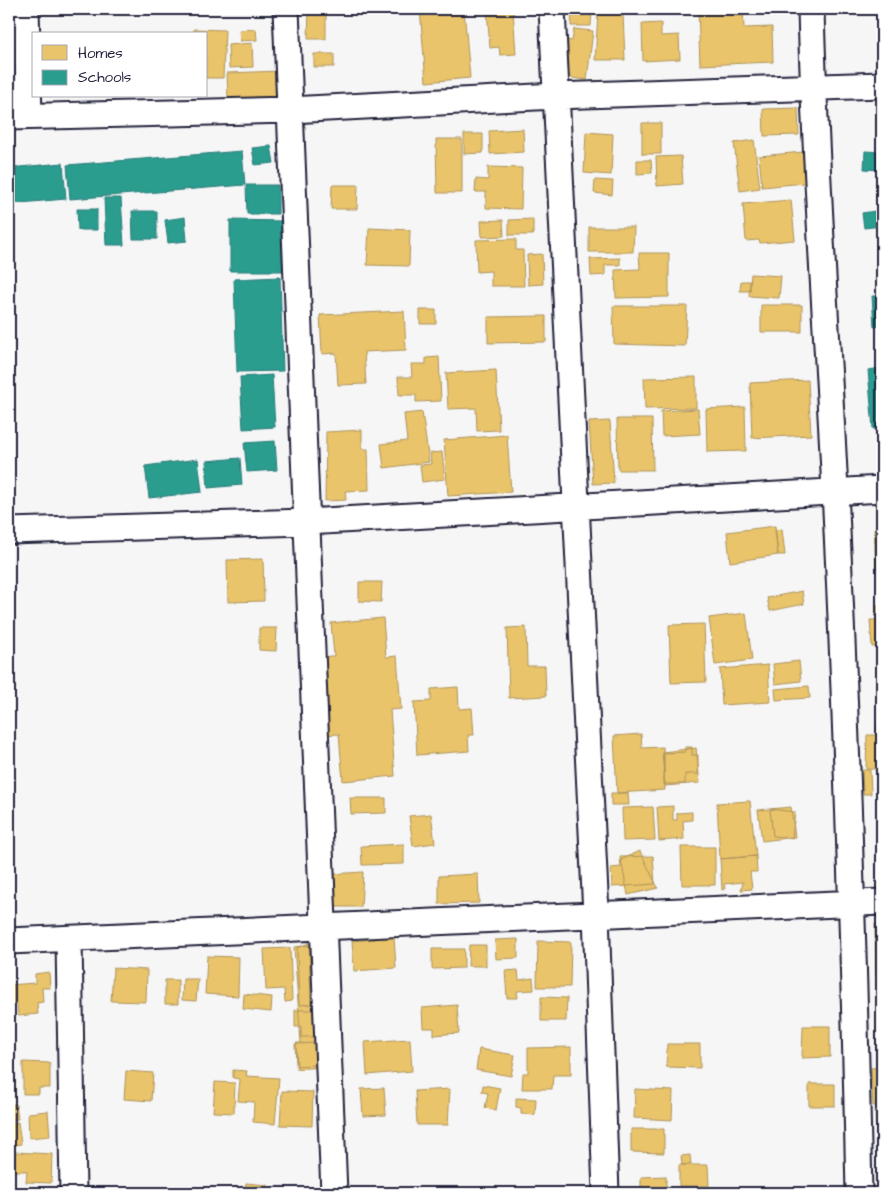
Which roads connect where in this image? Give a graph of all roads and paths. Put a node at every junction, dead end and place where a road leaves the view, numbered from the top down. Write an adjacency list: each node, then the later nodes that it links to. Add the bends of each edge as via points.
1 (26, 9): 9 (street)
2 (286, 9): 8 (street)
3 (552, 9): 7 (street)
4 (811, 9): 6 (street)
5 (882, 85): 6 (street)
6 (813, 88): 7 (street); 11 (street)
7 (555, 96): 8 (street); 12 (street)
8 (290, 110): 9 (street); 13 (street)
9 (19, 117)
10 (882, 490): 11 (street)
11 (835, 492): 12 (street); 15 (street)
12 (577, 505): 13 (street); 17 (street)
13 (306, 522): 14 (street); 18 (street)
14 (9, 531)
15 (852, 902): 16 (street); 17 (street); 24 (street)
16 (882, 902)
17 (596, 914): 18 (street); 23 (street)
18 (324, 928): 19 (street); 22 (street)
19 (69, 939): 20 (street); 21 (street)
20 (9, 941)
21 (73, 1193)
22 (334, 1193)
23 (606, 1193)
24 (859, 1193)

